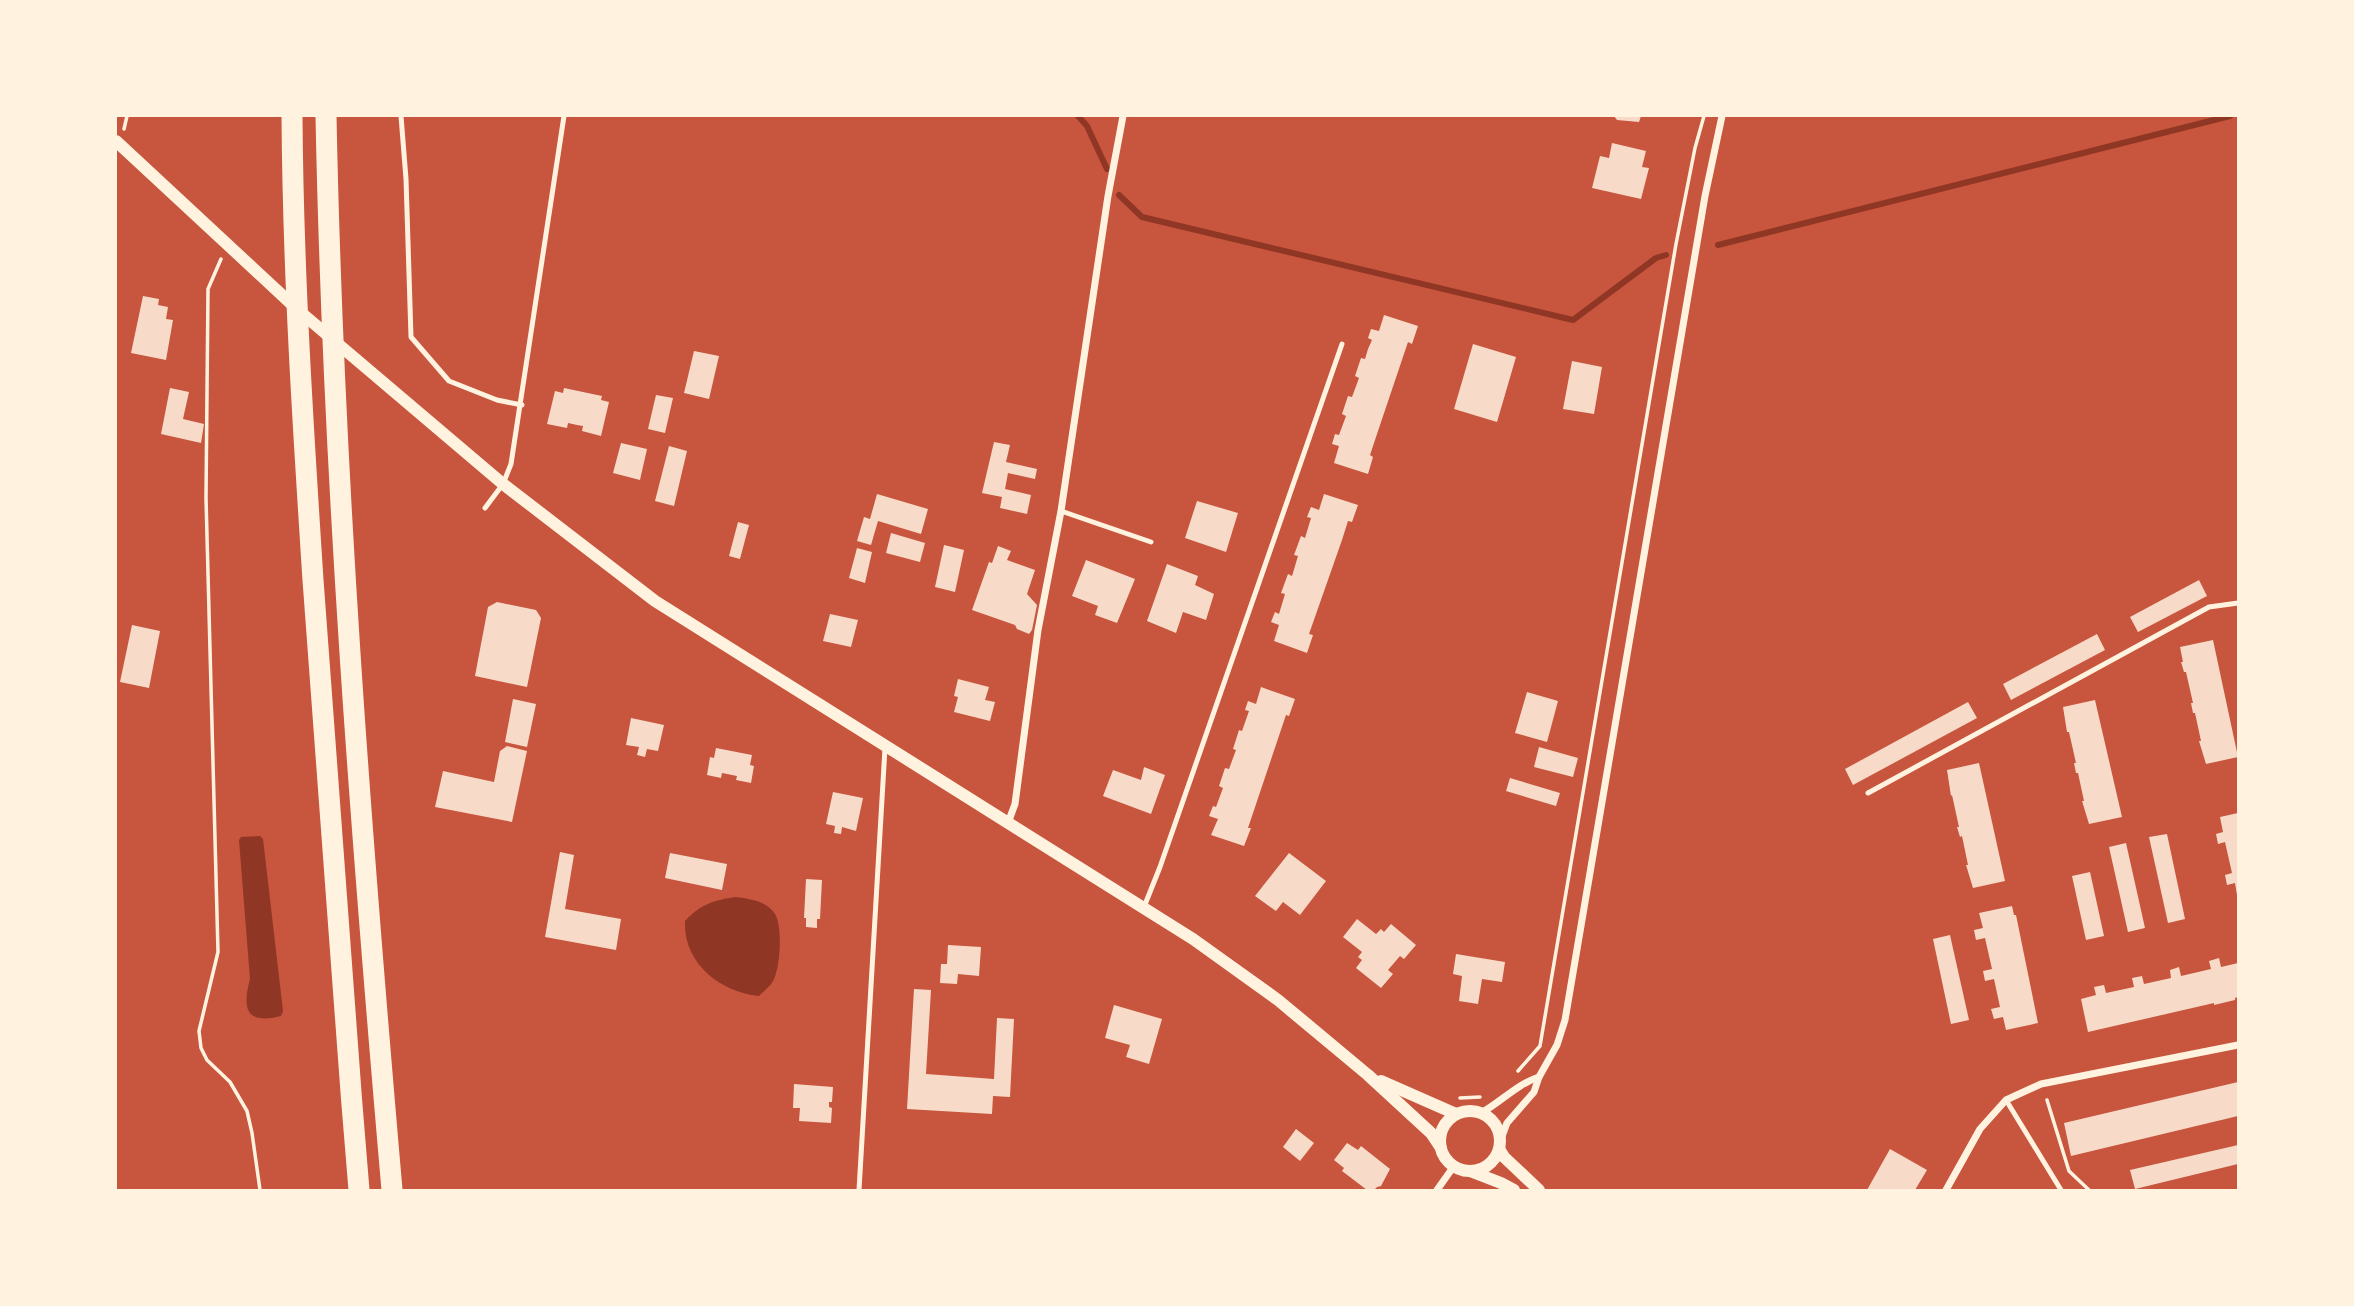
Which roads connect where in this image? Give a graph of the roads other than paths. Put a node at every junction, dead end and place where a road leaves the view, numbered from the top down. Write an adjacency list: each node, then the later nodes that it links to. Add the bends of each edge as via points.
1 (292, 116): 29 (highway, via 302,410)
2 (326, 116): 30 (highway, via 339,454 367,902)
3 (401, 116): 9 (lane, via 411,337 449,381)
4 (564, 116): 9 (lane)
5 (1123, 116): 12 (street)
6 (1721, 116): 21 (street, via 1565,1020)
7 (116, 141): 10 (street, via 298,310)
8 (1342, 344): 18 (lane)
9 (522, 405): 10 (lane)
10 (503, 484): 11 (lane); 15 (street, via 654,601)
11 (485, 508)
12 (1062, 511): 13 (lane); 17 (street, via 1038,630 1014,804)
13 (1151, 542)
14 (2238, 603): 16 (lane, via 2209,607)
15 (885, 745): 17 (street); 31 (lane)
16 (1868, 793)
17 (1007, 823): 18 (street)
18 (1144, 908): 20 (street, via 1278,1000)
19 (2238, 1045): 22 (street, via 2041,1084)
20 (1368, 1075): 24 (street); 26 (street)
21 (1539, 1077): 23 (street); 25 (street, via 1534,1092 1507,1124)
22 (2006, 1100): 35 (street, via 1980,1129); 36 (lane)
23 (1480, 1112): 24 (street); 25 (street, via 1493,1121)
24 (1456, 1114): 26 (street, via 1443,1128)
25 (1500, 1144): 28 (street, via 1488,1165); 34 (street, via 1504,1157)
26 (1441, 1147): 27 (street)
27 (1454, 1166): 28 (street); 32 (street)
28 (1469, 1171): 33 (street)
29 (359, 1191)
30 (392, 1191)
31 (859, 1191)
32 (1437, 1191)
33 (1514, 1191)
34 (1539, 1191)
35 (1946, 1191)
36 (2061, 1191)

